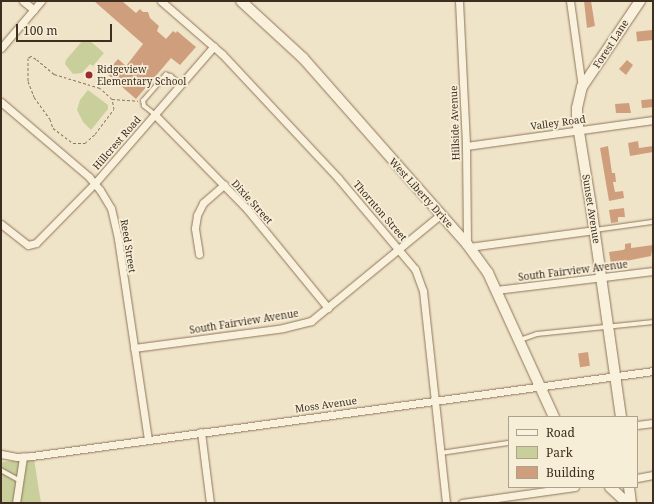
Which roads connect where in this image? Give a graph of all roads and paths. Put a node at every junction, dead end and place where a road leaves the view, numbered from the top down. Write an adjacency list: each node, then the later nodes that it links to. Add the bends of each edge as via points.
1 (23, 1): 8 (street)
2 (41, 1): 8 (street)
3 (161, 1): 9 (street, Thornton Street)
4 (241, 1): 22 (main road, West Liberty Drive, via 303,58)
5 (459, 1): 19 (street, Hillside Avenue)
6 (570, 1): 12 (street, Sunset Avenue)
7 (640, 1): 12 (main road, Forest Lane)
8 (34, 10): 10 (street)
9 (214, 46): 11 (street, Hillcrest Road); 27 (street, Thornton Street, via 338,178)
10 (1, 48)
11 (182, 84): 14 (lane, via 166,75); 16 (street, Hillcrest Road)
12 (582, 87): 18 (main road, Sunset Avenue, via 576,108)
13 (112, 99): 13 (path, via 114,109 96,134 85,143 73,143 53,128 50,119 34,98 28,81 28,58 31,56 36,59 54,74 100,88); 14 (path)
14 (143, 101): 16 (lane, via 144,106)
15 (1, 102): 20 (street, Reed Street)
16 (155, 115): 20 (street, Hillcrest Road); 21 (street, Dixie Street)
17 (653, 120): 18 (street, Valley Road)
18 (578, 130): 19 (street, Valley Road); 25 (main road, Sunset Avenue)
19 (466, 146): 26 (street, Hillside Avenue)
20 (95, 183): 24 (street, Hillcrest Road, via 36,244 24,243); 36 (street, Reed Street, via 107,200 114,220)
21 (224, 185): 28 (street, via 203,203 197,215 195,228); 32 (street, Dixie Street, via 247,209)
22 (440, 215): 26 (main road, West Liberty Drive); 27 (street, South Fairview Avenue)
23 (653, 222): 25 (lane)
24 (1, 224)
25 (595, 230): 26 (street); 30 (main road, Sunset Avenue)
26 (468, 246): 31 (main road, West Liberty Drive, via 488,273)
27 (400, 249): 32 (street, South Fairview Avenue); 40 (street, Thornton Street, via 415,269 423,291)
28 (199, 254)
29 (653, 271): 30 (street, South Fairview Avenue)
30 (601, 277): 31 (street, South Fairview Avenue); 34 (main road, Sunset Avenue)
31 (496, 290): 35 (main road, West Liberty Drive)
32 (328, 308): 36 (street, South Fairview Avenue, via 311,320 283,328)
33 (653, 322): 34 (lane)
34 (609, 327): 35 (lane, via 537,334); 38 (main road, Sunset Avenue)
35 (519, 341): 39 (main road, West Liberty Drive)
36 (134, 348): 46 (street, Reed Street)
37 (653, 371): 38 (street, Moss Avenue)
38 (617, 376): 39 (street, Moss Avenue); 42 (main road, Sunset Avenue)
39 (539, 386): 40 (street, Moss Avenue); 41 (main road, West Liberty Drive)
40 (434, 400): 45 (street, Moss Avenue); 48 (street, Thornton Street)
41 (554, 416)
42 (621, 416)
43 (653, 423): 44 (street)
44 (638, 425)
45 (201, 432): 46 (street, Moss Avenue); 59 (street)
46 (148, 439): 50 (street, Moss Avenue)
47 (508, 444): 48 (lane)
48 (439, 453): 60 (street, Thornton Street)
49 (1, 454): 50 (street, Moss Avenue)
50 (23, 457): 54 (street)
51 (1, 470): 54 (lane)
52 (653, 476): 53 (street)
53 (638, 478)
54 (20, 480): 58 (street)
55 (568, 488): 61 (street)
56 (611, 488): 62 (main road)
57 (629, 488): 63 (main road)
58 (16, 503)
59 (210, 503)
60 (446, 503)
61 (465, 503)
62 (627, 503)
63 (631, 503)

